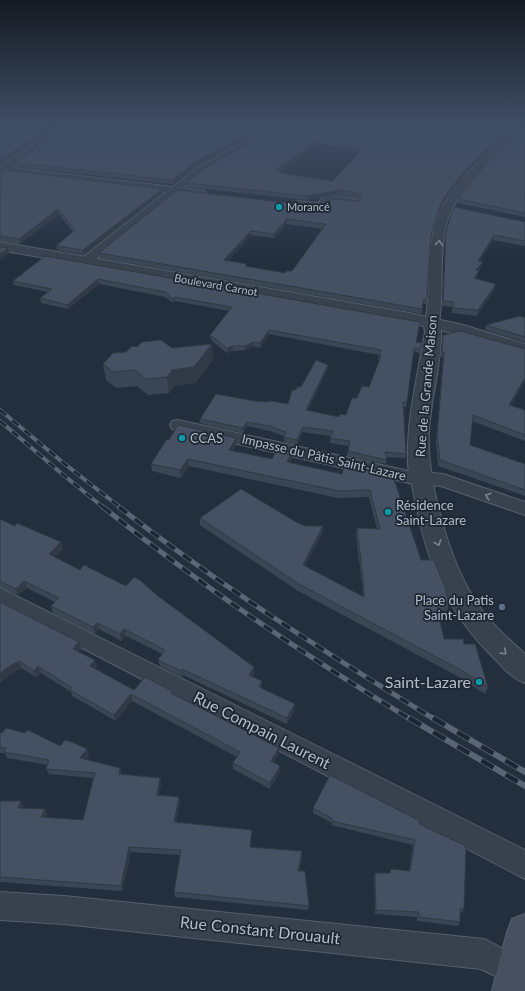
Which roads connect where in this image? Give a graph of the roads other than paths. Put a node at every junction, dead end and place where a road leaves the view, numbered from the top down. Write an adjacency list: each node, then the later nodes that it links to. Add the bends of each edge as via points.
1 (19, 170): 4 (street)
2 (202, 170): 4 (street)
3 (477, 170): 10 (street, Rue de la Grande Maison, one-way to 3, via 440,227 454,207 461,187)
4 (175, 190): 5 (street); 9 (street)
5 (207, 194)
6 (354, 202): 7 (street, via 331,198 316,206)
7 (284, 203)
8 (0, 246): 9 (street, Boulevard Carnot)
9 (85, 262): 10 (street, Boulevard Carnot)
10 (432, 323): 11 (street, Boulevard Carnot); 13 (street, Rue de la Grande Maison, via 420,430 419,465)
11 (525, 349)
12 (178, 425): 13 (street, Impasse du Pâtis Saint-Lazare)
13 (422, 478): 14 (street, one-way to 13, via 443,480); 16 (street, Rue de la Grande Maison, one-way to 16, via 432,528 454,586 468,611 485,633)
14 (525, 509)
15 (0, 596): 17 (street, Rue Compain Laurent)
16 (525, 670)
17 (525, 865)
18 (0, 906): 20 (street, Rue Constant Drouault, via 64,910 484,954)
19 (525, 932): 20 (main road)
20 (513, 981)

